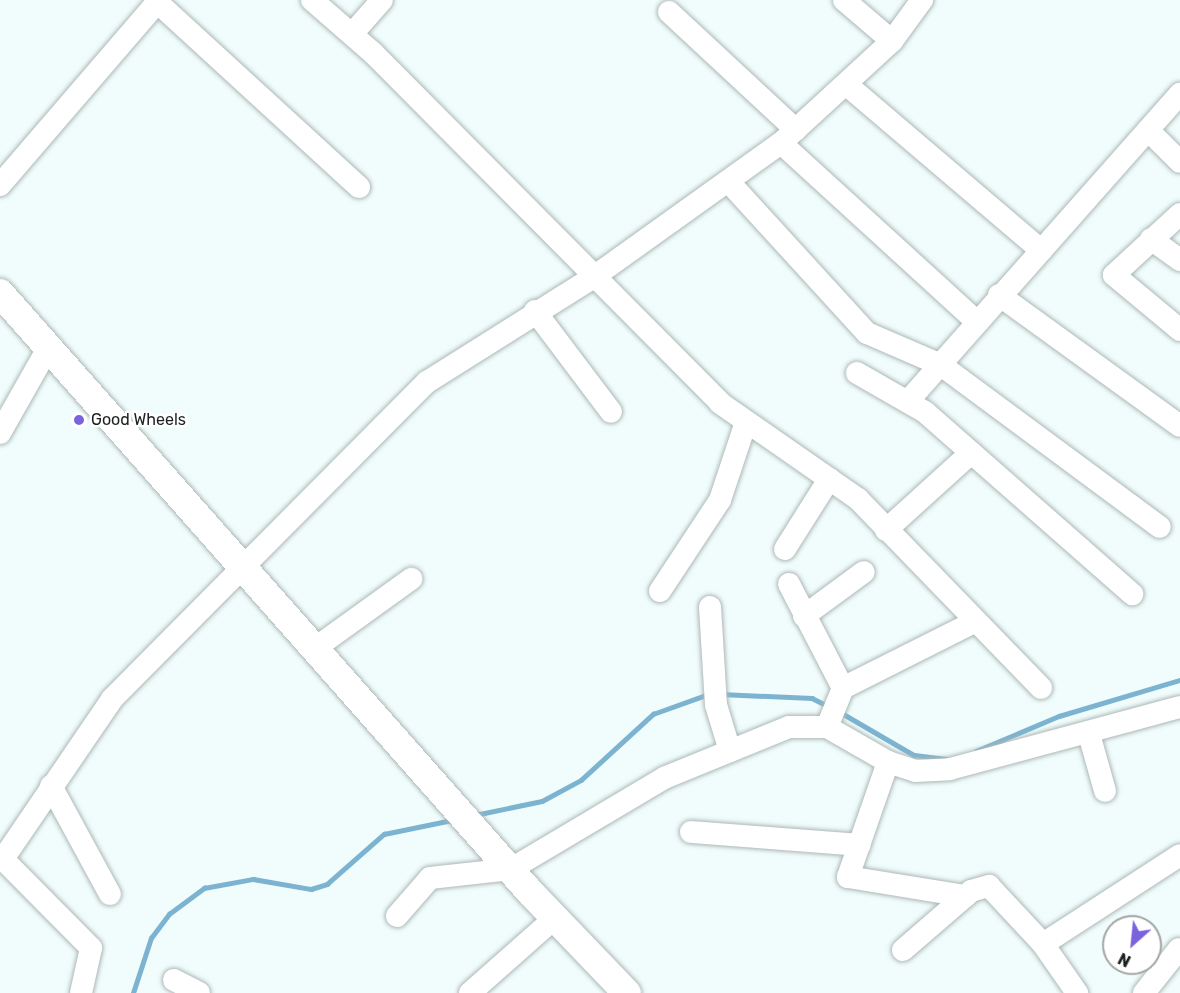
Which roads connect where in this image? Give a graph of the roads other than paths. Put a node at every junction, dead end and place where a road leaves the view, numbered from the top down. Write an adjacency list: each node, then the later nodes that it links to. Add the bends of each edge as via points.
1 (312, 0): 7 (street)
2 (382, 0): 7 (street)
3 (844, 0): 8 (street)
4 (922, 0): 8 (street)
5 (158, 1): 15 (street); 16 (street)
6 (669, 12): 12 (street)
7 (352, 34): 21 (street)
8 (892, 41): 9 (street)
9 (847, 85): 12 (street); 19 (street)
10 (1180, 94): 11 (street)
11 (1148, 130): 13 (street); 19 (street)
12 (788, 136): 14 (street); 25 (street)
13 (1180, 162)
14 (728, 181): 21 (street); 28 (street, via 853,321 882,341)
15 (0, 185)
16 (359, 187)
17 (1180, 214): 18 (street)
18 (1151, 239): 20 (street); 26 (street, via 1114,275)
19 (1041, 250): 23 (street)
20 (1180, 261)
21 (595, 276): 24 (street); 32 (street, via 720,403)
22 (0, 293): 27 (main road)
23 (999, 295): 25 (street); 33 (street)
24 (535, 311): 31 (street); 40 (street, via 427,382)
25 (977, 321): 28 (street)
26 (1180, 330)
27 (48, 348): 34 (street); 40 (main road)
28 (940, 365): 30 (street); 37 (street)
29 (857, 373): 30 (street)
30 (909, 400): 35 (street)
31 (611, 412)
32 (746, 422): 36 (street); 44 (street, via 720,500)
33 (1180, 426)
34 (0, 433)
35 (971, 453): 38 (street); 45 (street)
36 (829, 479): 38 (street); 39 (street)
37 (1160, 527)
38 (886, 530): 48 (street)
39 (785, 549)
40 (243, 568): 49 (main road); 56 (street, via 112,699)
41 (864, 572): 47 (street)
42 (411, 579): 49 (street)
43 (789, 584): 47 (street)
44 (660, 591)
45 (1132, 594)
46 (710, 607): 54 (street, via 716,696)
47 (804, 616): 51 (street)
48 (974, 622): 50 (street); 51 (street)
49 (314, 649): 61 (main road, via 450,795)
50 (1041, 688)
51 (834, 706): 54 (street); 55 (street)
52 (1180, 707): 53 (street)
53 (1089, 734): 55 (street, via 950,769 915,771); 57 (street)
54 (730, 751): 61 (street, via 664,778)
55 (888, 762): 59 (street)
56 (51, 786): 62 (street, via 4,851); 63 (street)
57 (1105, 791)
58 (692, 832): 59 (street)
59 (860, 845): 64 (street, via 848,877)
60 (1180, 855): 67 (street)
61 (511, 869): 65 (street, via 430,878); 66 (main road)
62 (9, 882): 71 (street, via 92,948)
63 (110, 894)
64 (965, 896): 67 (street, via 989,886); 68 (street)
65 (397, 916)
66 (552, 921): 73 (street); 74 (main road); 75 (main road)
67 (1043, 944): 76 (street)
68 (903, 950)
69 (1179, 950): 77 (street)
70 (174, 980): 72 (street)
71 (81, 993)
72 (199, 993)
73 (470, 993)
74 (607, 993)
75 (627, 993)
76 (1077, 993)
77 (1144, 993)

